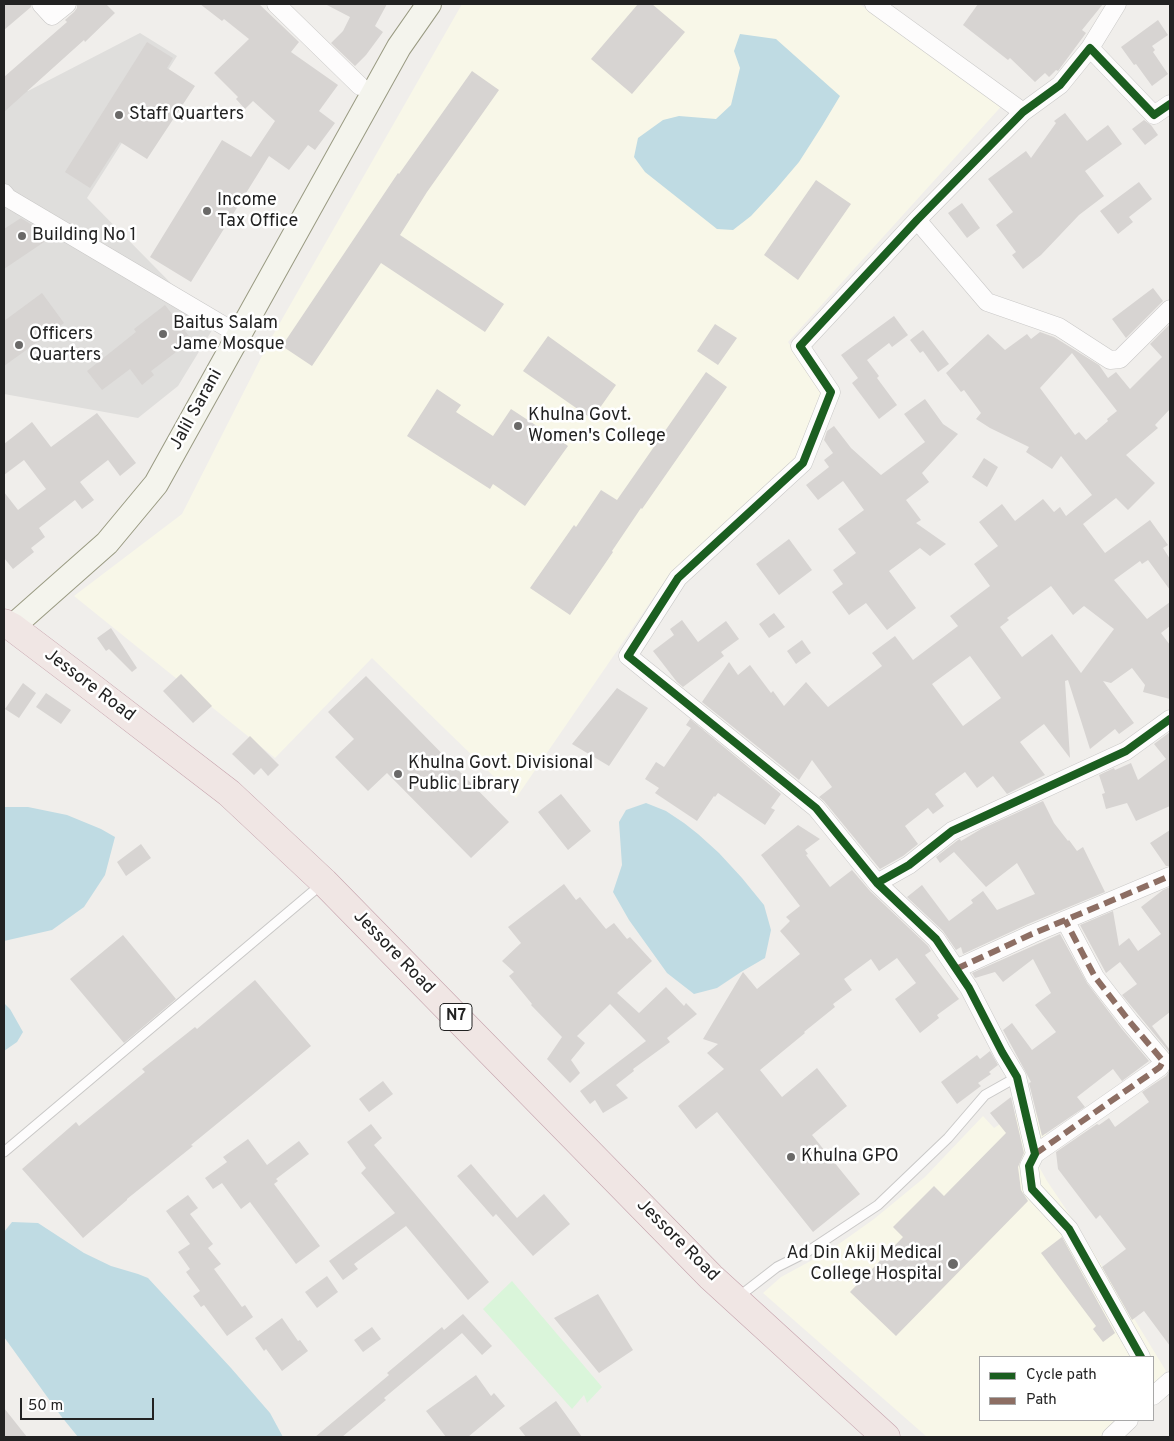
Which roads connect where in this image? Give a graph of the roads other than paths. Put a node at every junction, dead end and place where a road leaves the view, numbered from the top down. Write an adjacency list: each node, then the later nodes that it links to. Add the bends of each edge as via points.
1 (41, 4): 2 (street, via 52,16)
2 (67, 4)
3 (276, 4): 9 (street)
4 (414, 4): 9 (main road, Jalil Sarani)
5 (429, 4): 16 (main road, Jalil Sarani, via 400,47 156,484 107,543)
6 (874, 4): 11 (street)
7 (1117, 4): 8 (street)
8 (1090, 48): 10 (street, via 1154,115); 11 (street, via 1060,85)
9 (360, 86): 15 (main road, Jalil Sarani)
10 (1170, 104)
11 (1023, 112): 13 (street)
12 (4, 193): 15 (street)
13 (917, 220): 14 (street, via 987,302 1058,328 1110,360 1120,359); 20 (street, via 800,346 831,392 803,463 678,578 628,656 816,808)
14 (1170, 309)
15 (226, 328): 16 (main road, Jalil Sarani, via 146,472 100,528)
16 (6, 621): 19 (highway, Jessore Road / N7, via 229,793)
17 (1170, 719): 20 (street, via 1126,751 952,831 909,865)
18 (1170, 876): 21 (street)
19 (324, 882): 24 (lane); 26 (highway, Jessore Road / N7)
20 (877, 883): 22 (street, via 936,939)
21 (1065, 920): 22 (street); 25 (street, via 1095,977 1163,1061 1160,1067)
22 (956, 969): 23 (street)
23 (1017, 1077): 25 (street); 26 (lane, via 985,1095 948,1138 878,1206 807,1252 777,1267)
24 (4, 1152)
25 (1035, 1154): 27 (street, via 1029,1166 1032,1189 1069,1229)
26 (735, 1299): 29 (highway, Jessore Road / N7)
27 (1141, 1356)
28 (1128, 1421): 30 (street)
29 (886, 1437)
30 (1111, 1437)

